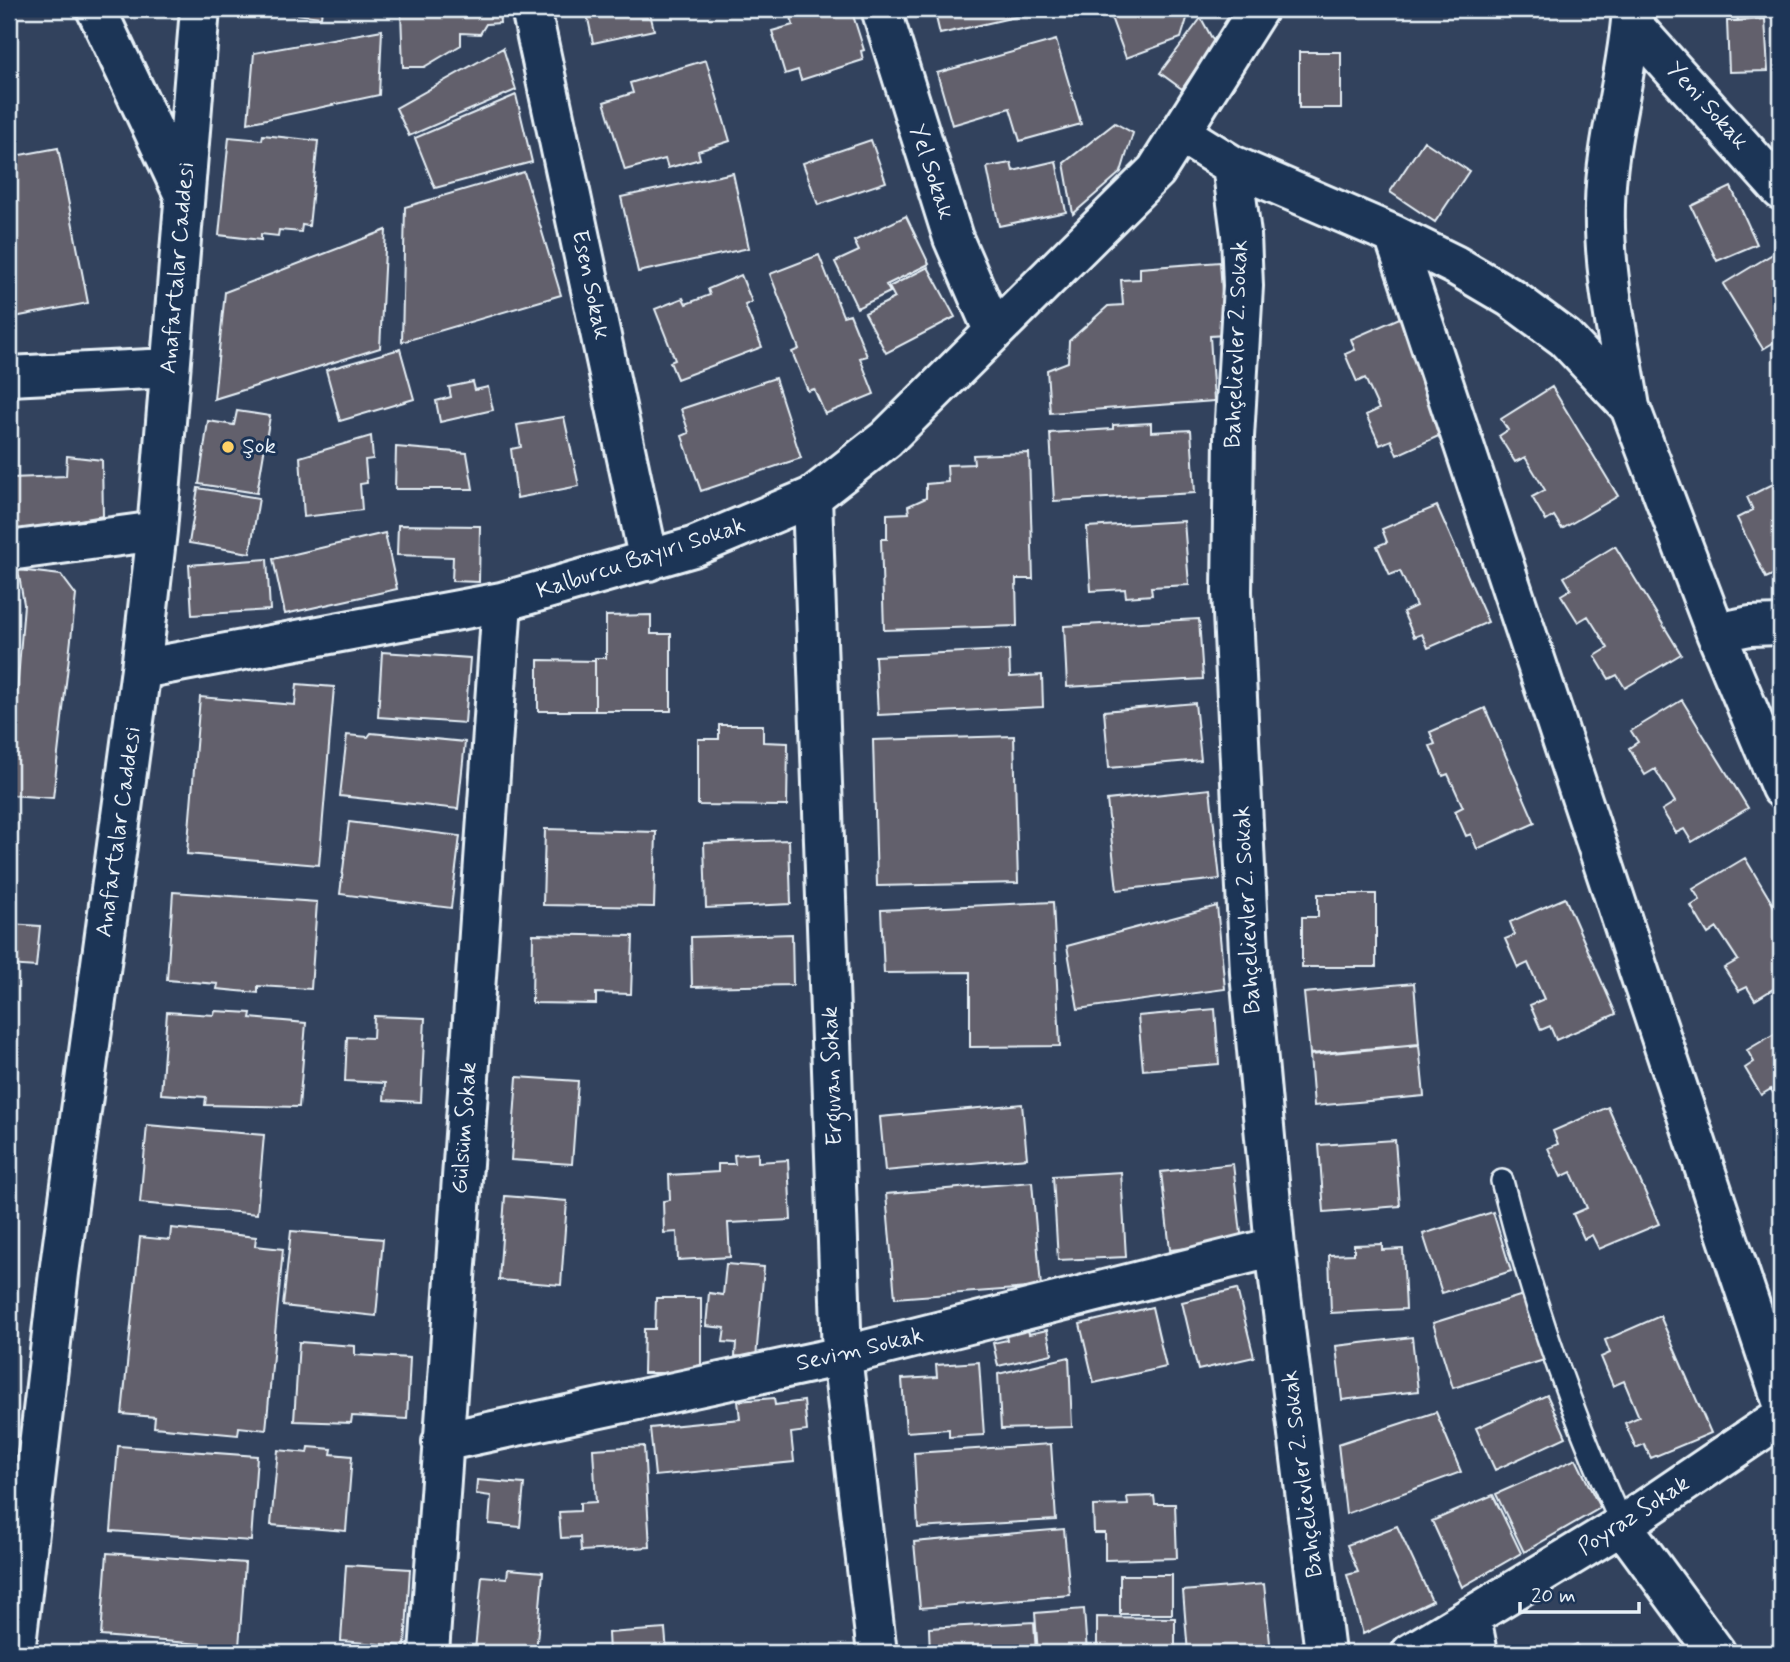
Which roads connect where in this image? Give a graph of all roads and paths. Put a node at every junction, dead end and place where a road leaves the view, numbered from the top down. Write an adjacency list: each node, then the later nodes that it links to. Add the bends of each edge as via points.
1 (96, 9): 11 (street)
2 (200, 9): 11 (street, Anafartalar Caddesi)
3 (531, 9): 20 (street, Esen Sokak)
4 (881, 9): 13 (street, Yel Sokak, via 953,237)
5 (1258, 9): 7 (street, Kalburcu Bayırı Sokak)
6 (1632, 16): 10 (street, Yeni Sokak); 16 (street, via 1605,206 1612,298)
7 (1232, 24): 8 (street, Kalburcu Bayırı Sokak)
8 (1182, 134): 9 (street); 13 (street, Kalburcu Bayırı Sokak, via 1131,198)
9 (1232, 164): 12 (street); 27 (street, Bahçelievler 2. Sokak, via 1243,286 1234,437 1232,592 1250,973)
10 (1781, 190)
11 (184, 194): 14 (street, Anafartalar Caddesi)
12 (1394, 235): 16 (street, via 1511,298 1565,338); 29 (street)
13 (993, 330): 17 (street, Kalburcu Bayırı Sokak, via 886,439)
14 (170, 368): 15 (street); 18 (street, Anafartalar Caddesi)
15 (9, 376)
16 (1630, 407): 23 (street)
17 (813, 497): 20 (street, Kalburcu Bayırı Sokak, via 734,532); 28 (street, Erguvan Sokak)
18 (157, 531): 19 (street); 24 (street, Anafartalar Caddesi)
19 (9, 551)
20 (649, 561): 21 (street, Kalburcu Bayırı Sokak)
21 (502, 603): 24 (street, Kalburcu Bayırı Sokak); 31 (street, Gülsüm Sokak)
22 (1781, 625): 23 (street)
23 (1716, 633): 25 (street)
24 (141, 670): 34 (street, Anafartalar Caddesi, via 59,1273)
25 (1781, 788)
26 (1502, 1181): 32 (lane, via 1542,1326)
27 (1275, 1247): 28 (street, Sevim Sokak); 37 (street, Bahçelievler 2. Sokak)
28 (842, 1356): 31 (street, Sevim Sokak); 36 (street, Erguvan Sokak)
29 (1781, 1398)
30 (1781, 1417): 32 (street, Poyraz Sokak)
31 (442, 1443): 35 (street, Gülsüm Sokak)
32 (1622, 1525): 33 (street, Poyraz Sokak); 39 (street)
33 (1474, 1636): 38 (street, Poyraz Sokak)
34 (15, 1653)
35 (429, 1653)
36 (877, 1653)
37 (1325, 1653)
38 (1411, 1653)
39 (1716, 1653)

